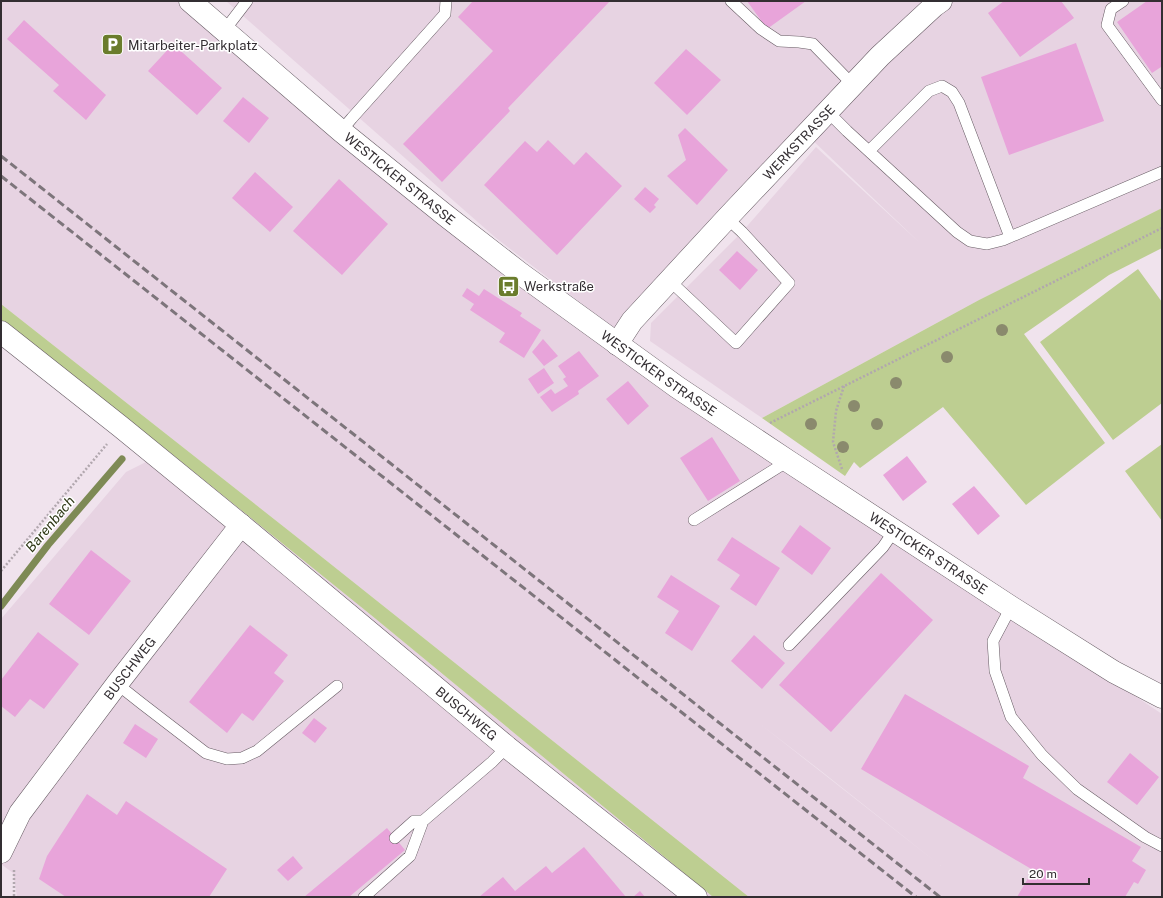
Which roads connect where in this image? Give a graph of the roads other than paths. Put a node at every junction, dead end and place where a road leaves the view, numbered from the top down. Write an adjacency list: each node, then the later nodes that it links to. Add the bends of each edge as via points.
1 (190, 1): 7 (street, WESTICKER STRASSE)
2 (247, 1): 7 (lane)
3 (446, 1): 11 (lane, via 445,14)
4 (730, 1): 8 (lane, via 761,30 779,41 813,44)
5 (941, 1): 8 (street, WERKSTRASSE, via 880,56)
6 (1123, 1): 9 (lane, via 1111,9 1107,25)
7 (224, 31): 11 (street, WESTICKER STRASSE)
8 (853, 85): 10 (street, WERKSTRASSE)
9 (1162, 100)
10 (828, 112): 12 (lane); 14 (street, WERKSTRASSE)
11 (341, 131): 18 (street, WESTICKER STRASSE, via 521,274)
12 (869, 151): 15 (lane, via 957,232 970,240 987,244); 15 (lane, via 930,90 942,86 952,92 959,103)
13 (1162, 172): 15 (lane)
14 (727, 218): 16 (street, WERKSTRASSE); 16 (lane, via 789,283 736,343)
15 (1010, 237)
16 (670, 281): 18 (street, WERKSTRASSE, via 632,321)
17 (1, 332): 21 (street, BUSCHWEG)
18 (617, 344): 19 (street, WESTICKER STRASSE)
19 (788, 461): 20 (lane); 22 (street, WESTICKER STRASSE)
20 (694, 520)
21 (242, 525): 25 (street, BUSCHWEG); 28 (street, BUSCHWEG)
22 (894, 531): 23 (street, WESTICKER STRASSE); 24 (lane, via 883,547)
23 (1011, 607): 27 (street, WESTICKER STRASSE, via 1114,672); 33 (lane, via 993,641 994,671 1012,717 1042,755 1077,789)
24 (789, 645)
25 (118, 684): 26 (lane, via 206,753 227,759 242,758 257,751); 29 (street, BUSCHWEG)
26 (337, 686)
27 (1160, 691)
28 (507, 747): 30 (lane); 36 (street, BUSCHWEG)
29 (20, 813): 31 (street, BUSCHWEG); 34 (street, BUSCHWEG)
30 (424, 821): 32 (lane, via 414,821); 35 (lane, via 410,856)
31 (1, 823)
32 (395, 838)
33 (1162, 846)
34 (1, 852)
35 (364, 897)
36 (696, 897)

